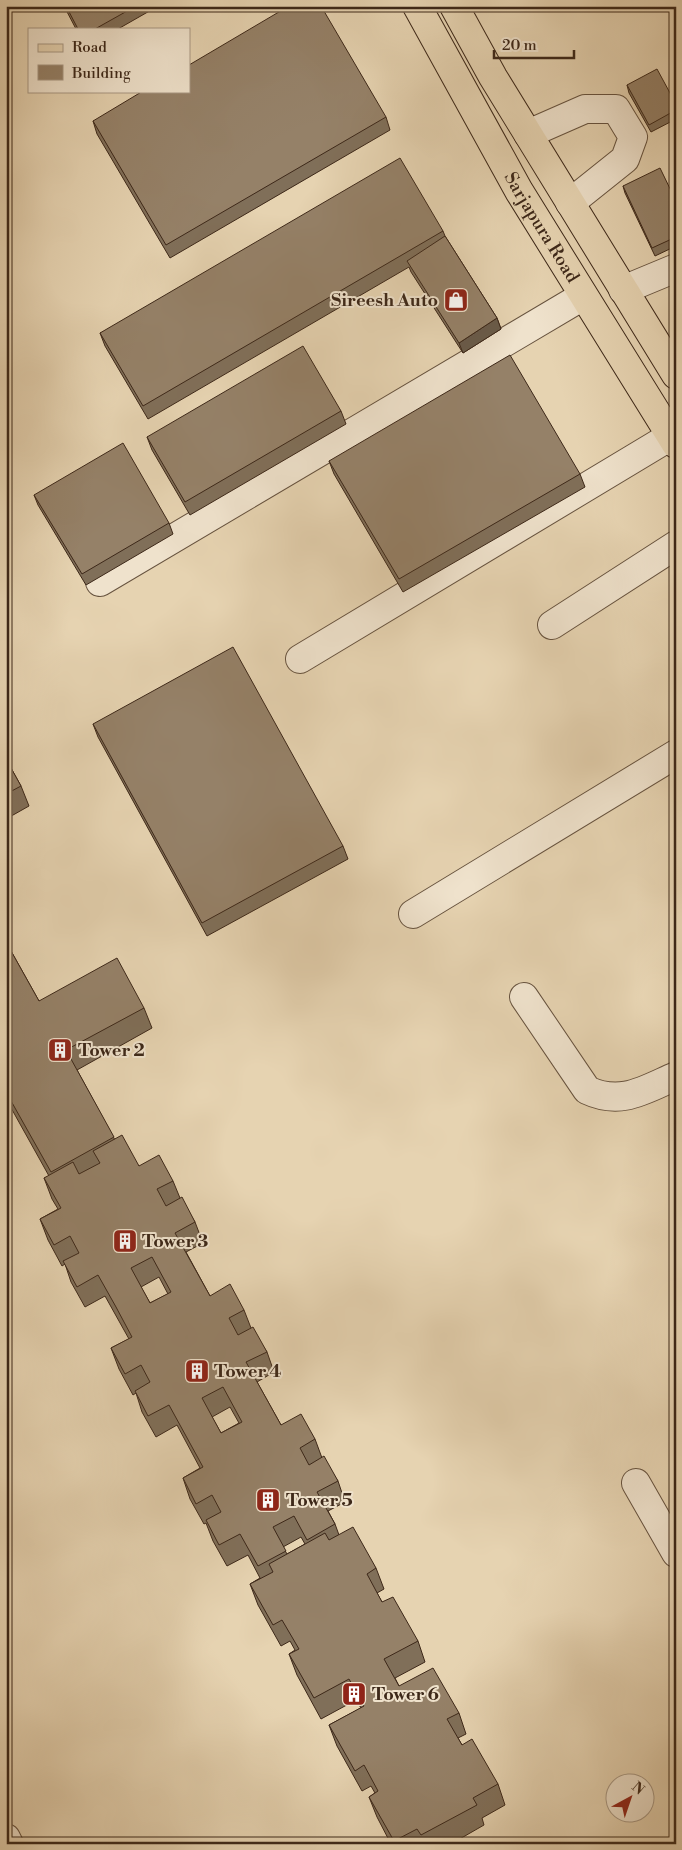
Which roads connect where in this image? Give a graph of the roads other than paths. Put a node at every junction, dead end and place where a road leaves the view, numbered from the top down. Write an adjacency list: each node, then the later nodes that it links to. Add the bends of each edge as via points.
1 (416, 6): 5 (main road, Sarjapura Road)
2 (454, 6): 3 (main road, Sarjapura Road)
3 (528, 134): 4 (main road, Sarjapura Road); 6 (street, via 585,109 616,109 633,137 625,159)
4 (553, 174): 5 (main road); 6 (main road, Sarjapura Road)
5 (519, 191): 9 (main road, Sarjapura Road)
6 (570, 203): 8 (main road, Sarjapura Road)
7 (676, 268): 8 (street)
8 (622, 290): 10 (main road, Sarjapura Road)
9 (583, 296): 11 (main road, Sarjapura Road); 13 (street)
10 (676, 375)
11 (673, 440): 15 (street)
12 (676, 545): 14 (street)
13 (100, 582)
14 (552, 625)
15 (300, 659)
16 (676, 754): 17 (street)
17 (414, 914)
18 (524, 997): 19 (street, via 587,1090 603,1097 633,1095)
19 (676, 1076)
20 (636, 1483): 21 (street)
21 (676, 1553)
22 (6, 1838): 23 (street)
23 (9, 1844)

